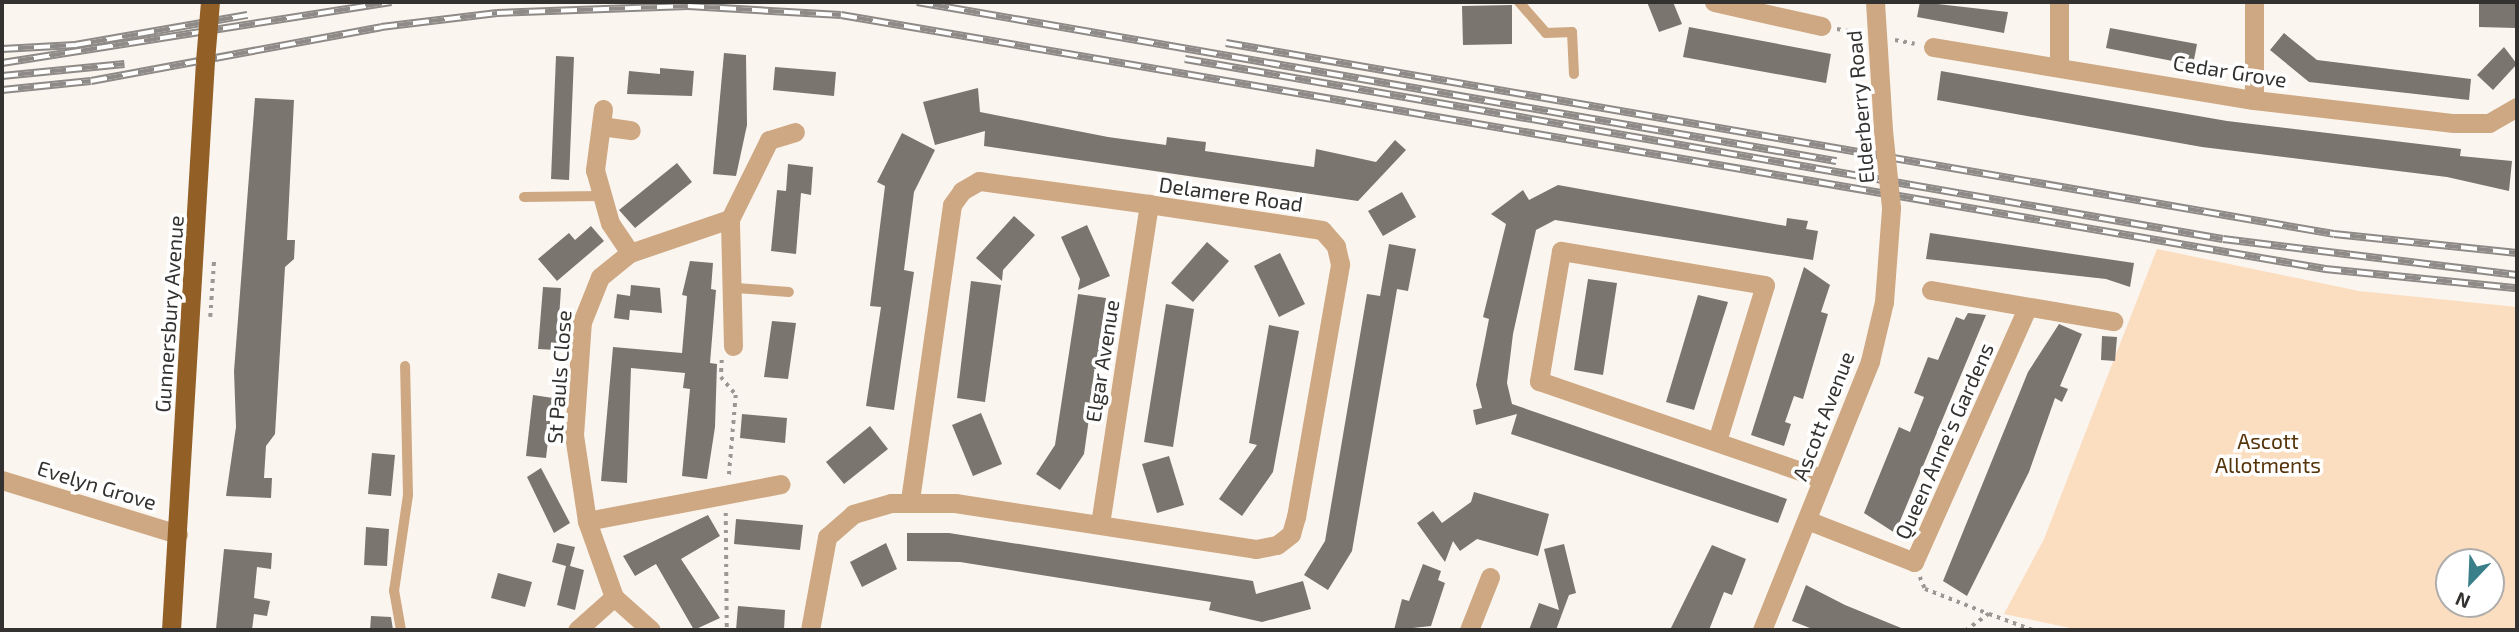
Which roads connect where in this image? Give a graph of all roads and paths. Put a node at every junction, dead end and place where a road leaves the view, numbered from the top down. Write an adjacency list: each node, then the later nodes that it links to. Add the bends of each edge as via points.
1 (210, 2): 38 (highway, Gunnersbury Avenue, bridge, via 193,411)
2 (1519, 2): 11 (lane, via 1546,33 1572,32)
3 (1714, 2): 7 (street)
4 (1875, 2): 8 (street, Elderberry Road)
5 (2059, 2): 10 (street)
6 (2254, 2): 12 (street)
7 (1821, 26): 8 (path)
8 (1876, 36): 9 (path); 19 (street, Elderberry Road, bridge)
9 (1933, 47): 10 (street, Cedar Grove)
10 (2059, 64): 12 (street, Cedar Grove)
11 (1574, 74)
12 (2254, 100): 13 (street, Cedar Grove, via 2454,123 2489,123)
13 (2517, 107)
14 (631, 130): 16 (street, via 602,117 595,170)
15 (795, 132): 20 (street, via 769,140)
16 (600, 196): 17 (lane); 21 (street)
17 (524, 197)
18 (1149, 204): 34 (street, Delamere Road, via 979,181 962,191 952,205); 37 (street, Elgar Avenue); 37 (street, Delamere Road, via 1322,230 1340,264 1291,534 1256,549)
19 (1891, 208): 30 (street, Ascott Avenue, via 1878,332)
20 (730, 219): 21 (street, St Pauls Close); 22 (street)
21 (630, 253): 36 (street, St Pauls Close, via 600,277 582,323 574,435)
22 (736, 288): 24 (lane); 27 (street)
23 (1931, 290): 25 (street)
24 (789, 292)
25 (2027, 308): 26 (street); 39 (street, Queen Anne's Gardens)
26 (2113, 321)
27 (733, 346): 33 (path, via 722,354 721,377 736,394)
28 (405, 366): 44 (lane, via 408,495 394,591)
29 (1717, 441): 29 (street, via 1539,381 1561,251 1765,285); 30 (street)
30 (1823, 479): 35 (street, Ascott Avenue)
31 (2, 480): 38 (street, Evelyn Grove)
32 (781, 484): 33 (street)
33 (727, 489): 36 (street); 47 (path)
34 (910, 502): 37 (street, Delamere Road); 48 (street, Delamere Road, via 853,514 827,537)
35 (1807, 520): 39 (street, Queen Anne's Gardens); 50 (street, Ascott Avenue)
36 (587, 521): 41 (street, St Pauls Close)
37 (1100, 524)
38 (178, 534): 43 (highway, Gunnersbury Avenue)
39 (1914, 562): 42 (path, via 1925,589)
40 (1490, 577): 49 (street)
41 (614, 597): 45 (street); 46 (street, St Pauls Close)
42 (1989, 614): 51 (path); 52 (path)
43 (171, 630)
44 (401, 630)
45 (577, 630)
46 (651, 630)
47 (727, 630)
48 (810, 630)
49 (1469, 630)
50 (1762, 630)
51 (1967, 630)
52 (2034, 630)

